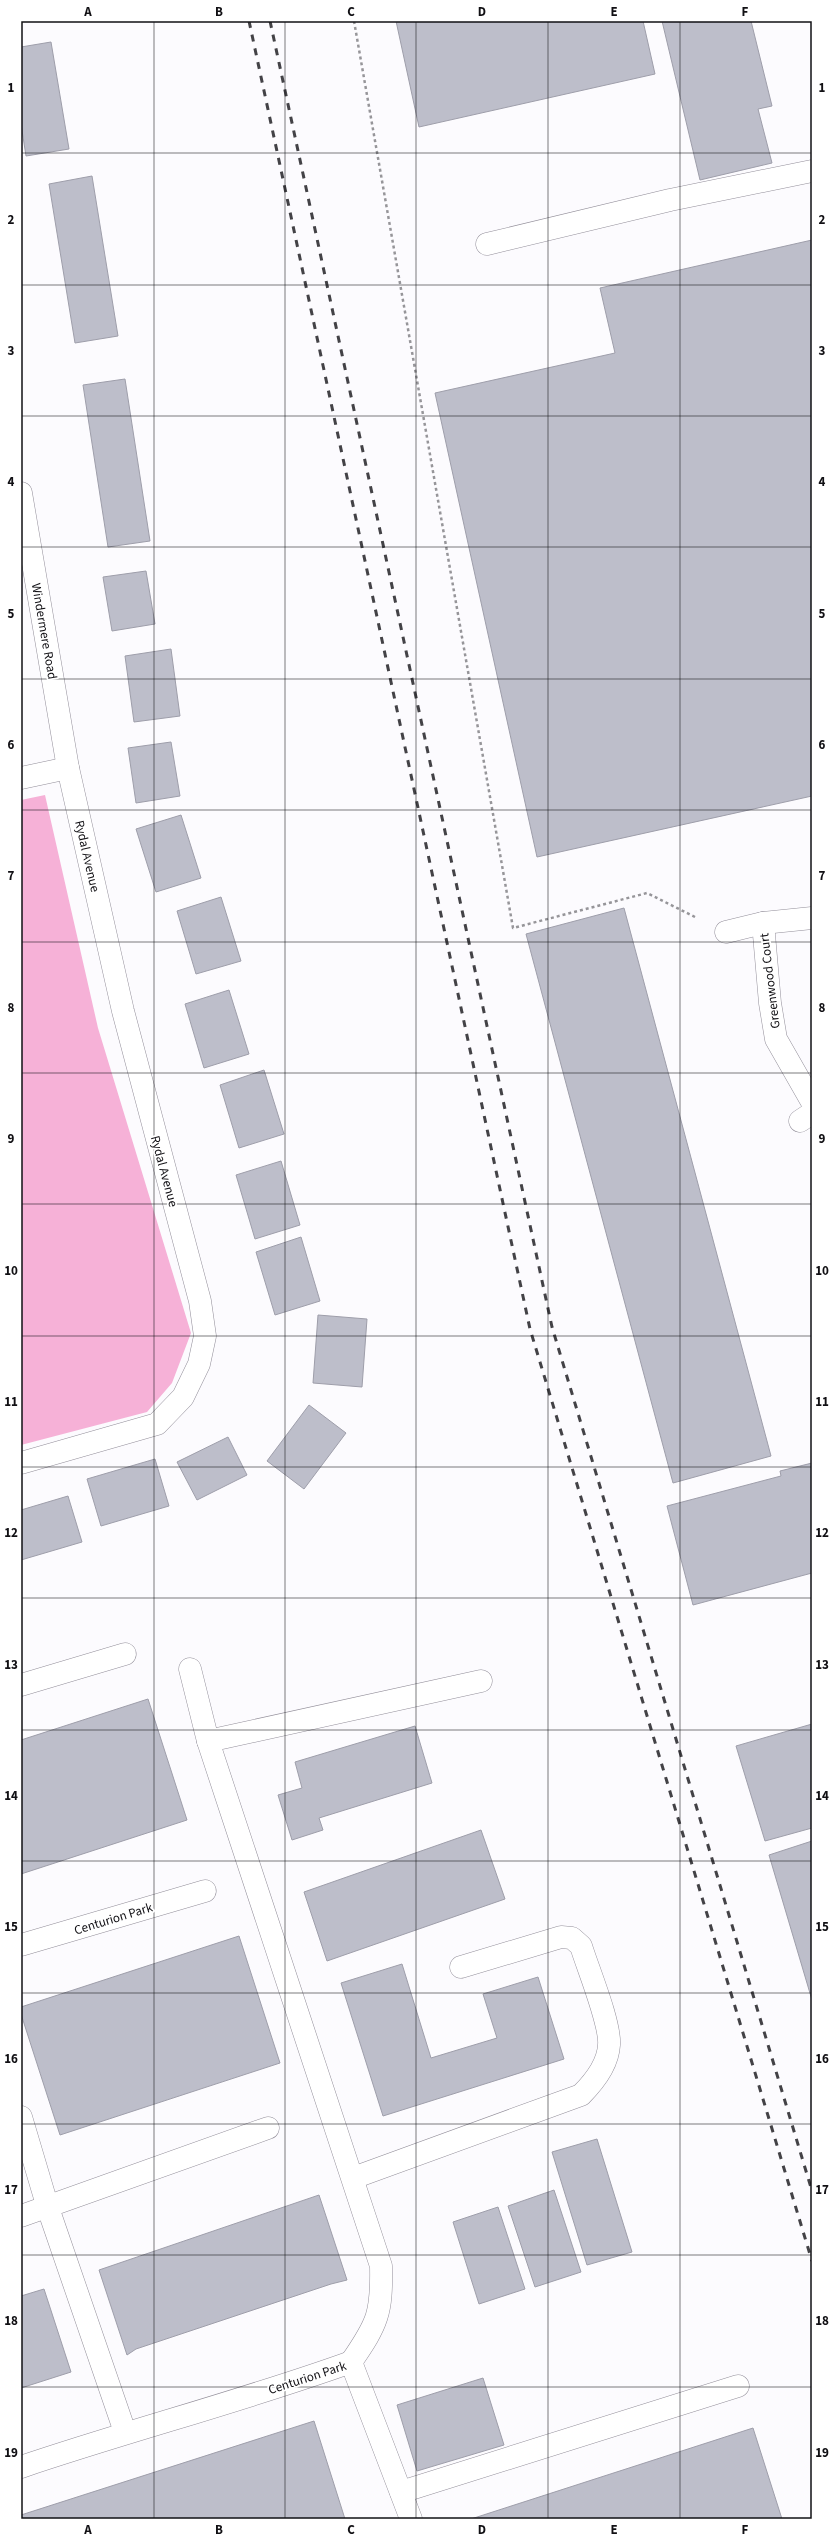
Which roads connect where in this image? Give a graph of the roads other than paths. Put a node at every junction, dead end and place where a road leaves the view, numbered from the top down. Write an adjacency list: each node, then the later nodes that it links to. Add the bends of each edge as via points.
1 (812, 171): 2 (street, via 670,200)
2 (487, 244)
3 (21, 494): 4 (street, Windermere Road)
4 (68, 768): 5 (street); 10 (street, Rydal Avenue, via 123,1011 200,1301 205,1336 199,1364 183,1397 157,1424)
5 (21, 778)
6 (812, 918): 7 (street)
7 (763, 923): 8 (street); 9 (street, Greenwood Court, via 776,1039)
8 (726, 932)
9 (812, 1102)
10 (21, 1464)
11 (125, 1654): 14 (street)
12 (190, 1669): 15 (street)
13 (481, 1680): 15 (street)
14 (21, 1686)
15 (208, 1740): 21 (street)
16 (205, 1891): 17 (street, Centurion Park)
17 (21, 1946)
18 (462, 1967): 21 (street, via 561,1938 572,1938 581,1946 608,2030 609,2046 604,2063 595,2080 581,2095)
19 (21, 2117): 22 (street)
20 (268, 2128): 22 (street)
21 (353, 2178): 24 (street, via 381,2266 382,2300 375,2324)
22 (48, 2208): 23 (street); 26 (street)
23 (21, 2216)
24 (351, 2362): 26 (street, Centurion Park); 28 (street, Centurion Park)
25 (738, 2386): 28 (street)
26 (125, 2432): 27 (street, Centurion Park)
27 (21, 2467)
28 (401, 2492): 29 (street, Centurion Park)
29 (411, 2519)

